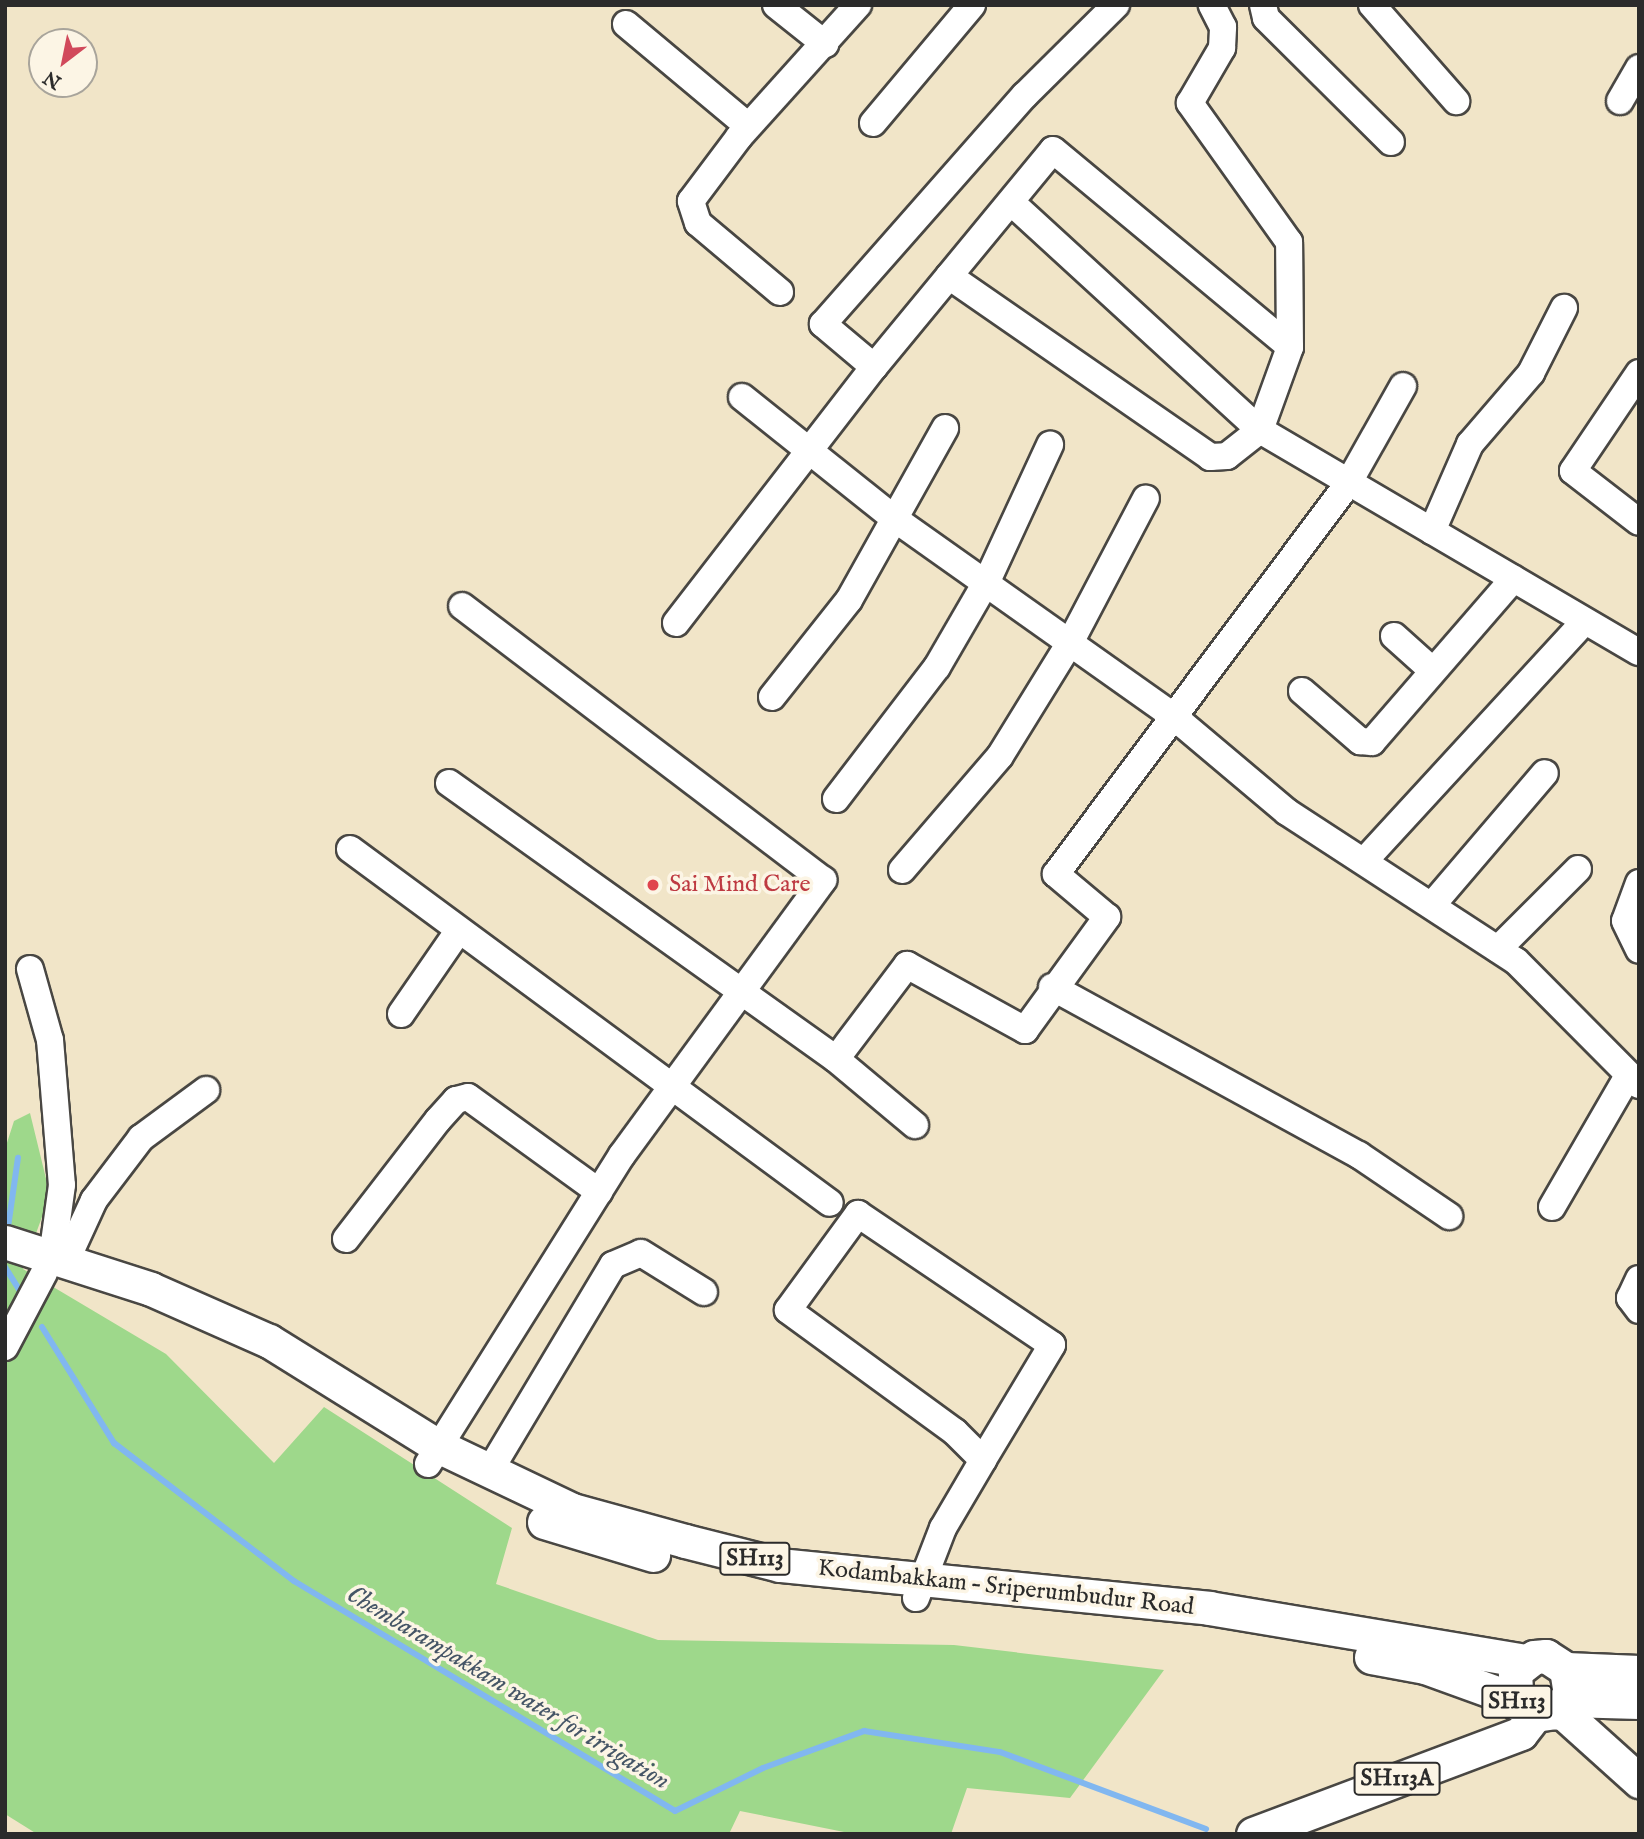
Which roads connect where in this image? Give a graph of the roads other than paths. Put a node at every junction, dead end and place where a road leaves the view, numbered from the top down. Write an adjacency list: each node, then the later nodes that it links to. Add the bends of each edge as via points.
1 (776, 5): 10 (street)
2 (858, 5): 10 (street)
3 (972, 5): 14 (street)
4 (1116, 5): 8 (street)
5 (1212, 5): 21 (street, via 1223,27 1222,48 1190,103 1289,242)
6 (1263, 5): 16 (street, via 1266,18)
7 (1372, 5): 12 (street)
8 (1084, 13): 22 (street, via 822,324)
9 (626, 24): 15 (street)
10 (825, 44): 15 (street)
11 (1639, 68): 13 (street)
12 (1457, 101)
13 (1620, 101)
14 (873, 123)
15 (748, 126): 19 (street, via 691,201 690,212)
16 (1391, 142)
17 (1012, 203): 18 (street); 21 (street, via 1053,150); 27 (street)
18 (949, 276): 22 (street); 27 (street, via 1210,457 1227,456)
19 (780, 292)
20 (1564, 308): 34 (street, via 1531,373 1470,444)
21 (1290, 347): 27 (street)
22 (874, 367): 29 (street)
23 (1639, 373): 33 (street, via 1573,471)
24 (1403, 386): 30 (street)
25 (742, 397): 29 (street)
26 (945, 428): 32 (street)
27 (1260, 430): 30 (street)
28 (1050, 445): 35 (street)
29 (812, 454): 32 (street); 39 (street)
30 (1349, 482): 34 (street); 46 (street)
31 (1146, 498): 41 (street)
32 (895, 519): 35 (street); 45 (street, via 849,600)
33 (1639, 522)
34 (1432, 531): 36 (street)
35 (988, 579): 41 (street); 49 (street, via 937,667)
36 (1513, 579): 38 (street); 43 (street)
37 (462, 606): 61 (street, via 823,880)
38 (1585, 621): 42 (street); 51 (street)
39 (676, 623)
40 (1394, 636): 43 (street)
41 (1071, 641): 46 (street); 53 (street, via 1000,756)
42 (1639, 652)
43 (1433, 671): 44 (street, via 1366,744)
44 (1302, 691)
45 (772, 697)
46 (1173, 716): 51 (street, via 1287,812); 60 (street, via 1056,874 1107,916)
47 (1545, 773): 55 (street)
48 (449, 783): 61 (street)
49 (836, 799)
50 (350, 849): 56 (street)
51 (1366, 859): 55 (street)
52 (1578, 869): 57 (street)
53 (902, 870)
54 (1639, 883): 58 (street, via 1625,921)
55 (1433, 904): 57 (street)
56 (459, 930): 62 (street); 65 (street)
57 (1498, 949): 64 (street)
58 (1639, 950)
59 (30, 969): 75 (street, via 50,1040 62,1185)
60 (1052, 987): 63 (street, via 1032,1022 1017,1029 907,965); 71 (street, via 1359,1155)
61 (739, 993): 63 (street); 65 (street)
62 (401, 1014)
63 (836, 1059): 67 (street)
64 (1633, 1081): 70 (street)
65 (674, 1087): 68 (street); 69 (street)
66 (206, 1090): 75 (street, via 141,1139)
67 (915, 1125)
68 (599, 1192): 72 (street, via 468,1097 456,1100 438,1120); 81 (street)
69 (830, 1203)
70 (1552, 1207)
71 (1449, 1216)
72 (346, 1240)
73 (5, 1242): 75 (main road, Kodambakkam – Sriperumbudur Road / SH113)
74 (5, 1261): 75 (main road, Kodambakkam – Sriperumbudur Road / SH113)
75 (49, 1264): 79 (street); 81 (main road, Kodambakkam – Sriperumbudur Road / SH113, via 151,1289 270,1342)
76 (1639, 1279): 78 (street, via 1630,1298)
77 (704, 1292): 83 (street, via 641,1253 613,1265)
78 (1639, 1310)
79 (13, 1312): 80 (street)
80 (5, 1347)
81 (433, 1455): 83 (main road, Kodambakkam – Sriperumbudur Road / SH113); 84 (main road, Kodambakkam – Sriperumbudur Road / SH113, via 596,1541 794,1586)
82 (983, 1460): 82 (street, via 955,1432 788,1310 858,1214 1052,1345); 84 (street, via 943,1528)
83 (489, 1472): 84 (main road, Kodambakkam – Sriperumbudur Road / SH113, via 572,1510 780,1565)
84 (920, 1589): 86 (main road, Kodambakkam – Sriperumbudur Road / SH113, via 1267,1637 1425,1667); 86 (main road, Kodambakkam – Sriperumbudur Road / SH113, via 1209,1608 1526,1661 1512,1682)
85 (1639, 1672): 86 (main road, Kodambakkam – Sriperumbudur Road / SH113)
86 (1548, 1699): 87 (main road, Kodambakkam – Sriperumbudur Road / SH113); 88 (main road); 89 (main road, SH113A, via 1521,1733)
87 (1639, 1702)
88 (1639, 1781)
89 (1253, 1834)

